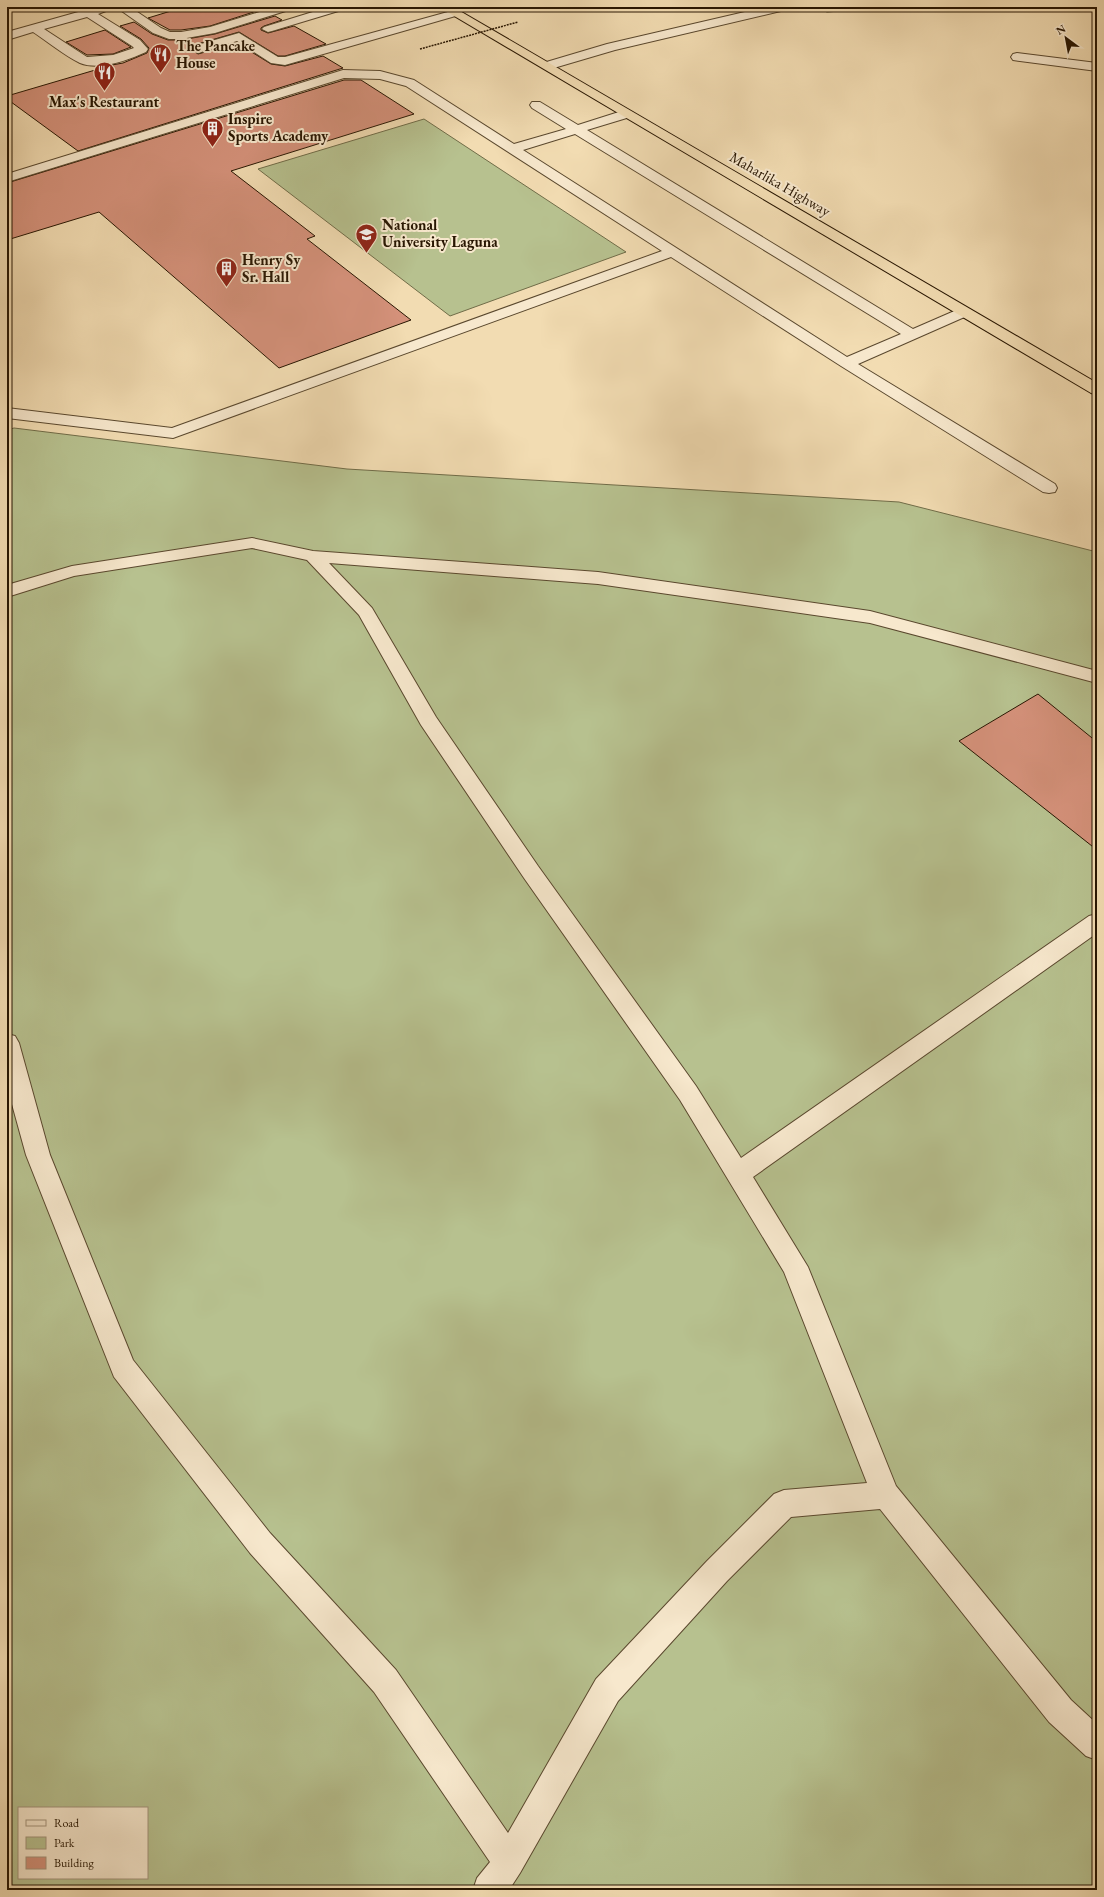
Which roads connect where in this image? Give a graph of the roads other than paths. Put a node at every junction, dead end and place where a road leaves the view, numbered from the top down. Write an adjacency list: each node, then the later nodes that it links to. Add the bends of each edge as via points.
1 (109, 7): 7 (street)
2 (122, 7): 3 (street, via 169,35 208,31)
3 (288, 7)
4 (341, 7): 10 (street)
5 (785, 7): 13 (street, via 611,47)
6 (450, 10): 10 (street, via 285,61 275,60); 13 (highway, Maharlika Highway)
7 (89, 13): 8 (street); 8 (street, via 142,49 98,62 84,60)
8 (35, 28): 9 (street)
9 (7, 36)
10 (239, 37): 11 (street)
11 (198, 49)
12 (1017, 57): 14 (street)
13 (547, 66): 16 (highway, Maharlika Highway)
14 (1097, 67)
15 (536, 105): 17 (street)
16 (626, 114): 17 (street); 21 (highway, Maharlika Highway)
17 (576, 130): 18 (street); 22 (street)
18 (513, 149): 19 (street, via 410,83 380,75 343,74); 20 (street)
19 (7, 178)
20 (672, 252): 23 (street); 25 (street, via 173,433)
21 (964, 312): 22 (street); 24 (highway, Maharlika Highway)
22 (913, 335): 23 (street)
23 (846, 363): 26 (street)
24 (1097, 390)
25 (7, 413)
26 (1049, 488)
27 (313, 556): 28 (street, via 252,543 72,571); 29 (street, via 598,578 870,617); 32 (street, via 366,612 428,720 531,872 688,1093)
28 (7, 591)
29 (1097, 677)
30 (1097, 922): 32 (street)
31 (7, 1043): 35 (street, via 38,1155 123,1368 260,1543 385,1681)
32 (738, 1174): 33 (street, via 795,1267)
33 (886, 1495): 34 (street, via 1060,1711); 35 (street, via 784,1504 717,1571 607,1690)
34 (1097, 1745)
35 (509, 1862): 36 (street)
36 (488, 1890)

